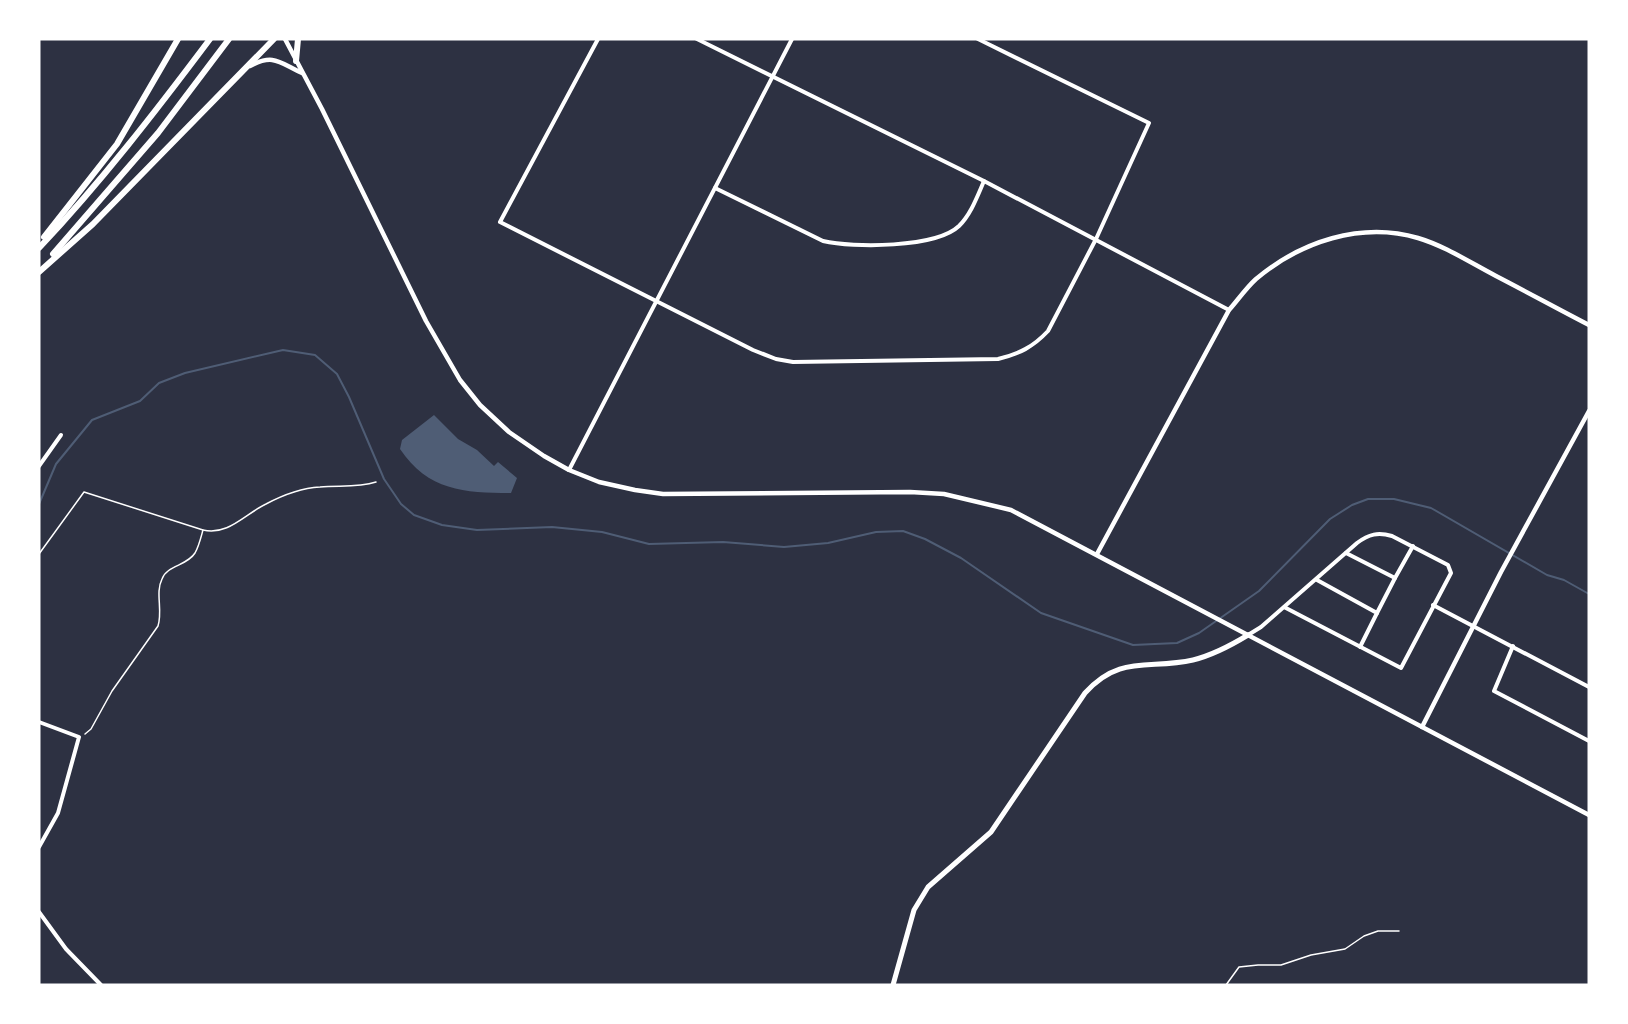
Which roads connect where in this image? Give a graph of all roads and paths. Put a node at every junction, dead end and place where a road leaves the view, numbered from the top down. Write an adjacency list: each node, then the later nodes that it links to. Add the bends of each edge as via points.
1 (178, 39): 18 (highway, via 117,144)
2 (210, 39): 18 (highway, via 75,210)
3 (229, 39): 19 (highway, via 158,133)
4 (274, 39): 12 (highway)
5 (285, 39): 11 (street)
6 (298, 39): 11 (highway)
7 (598, 39): 20 (street, via 500,222)
8 (697, 39): 14 (street)
9 (792, 39): 14 (street)
10 (978, 39): 17 (street, via 1149,123)
11 (296, 61): 13 (street)
12 (245, 69): 13 (street, via 269,58); 19 (highway, via 93,224)
13 (303, 74): 26 (street, via 426,321 460,380 509,432)
14 (772, 76): 15 (street); 16 (street)
15 (984, 182): 16 (street, via 958,227 943,236 919,242 862,245 823,241); 17 (street)
16 (715, 188): 20 (street)
17 (1096, 239): 20 (street, via 1048,331 1027,350 998,359 776,359); 21 (street)
18 (39, 246)
19 (39, 271)
20 (657, 302): 26 (street)
21 (1229, 310): 22 (street, via 1255,280 1285,259 1328,240 1372,232 1398,234 1432,244); 32 (street)
22 (1589, 326)
23 (1589, 411): 38 (street)
24 (61, 435): 25 (street)
25 (39, 466)
26 (569, 470): 32 (street, via 600,482 663,494 944,494 1011,510)
27 (376, 482): 28 (path, via 314,487 265,504 220,530)
28 (203, 530): 31 (path, via 84,492); 45 (path, via 195,554 163,575 158,626 112,691 91,729)
29 (1413, 546): 30 (street, via 1383,533 1364,538); 33 (street); 35 (street, via 1448,565 1450,573)
30 (1346, 553): 33 (street); 34 (street)
31 (39, 554)
32 (1097, 554): 39 (street)
33 (1395, 578): 37 (street)
34 (1317, 580): 36 (street); 37 (street)
35 (1433, 605): 38 (street); 40 (street, via 1401,668)
36 (1284, 607): 39 (street); 40 (street)
37 (1377, 613): 40 (street)
38 (1474, 626): 41 (street); 44 (street)
39 (1248, 635): 44 (street); 52 (main road, via 1227,648 1191,660 1125,667 1096,681 991,832 928,887 914,910)
40 (1360, 646)
41 (1513, 646): 42 (street); 46 (street, via 1494,691)
42 (1589, 687)
43 (39, 722): 45 (street)
44 (1422, 727): 47 (street)
45 (78, 737): 48 (street, via 58,813)
46 (1589, 741)
47 (1589, 815)
48 (39, 848)
49 (39, 912): 51 (street, via 66,949)
50 (1399, 931): 53 (path, via 1378,931 1344,949 1281,965 1239,968)
51 (100, 985)
52 (893, 985)
53 (1226, 985)

